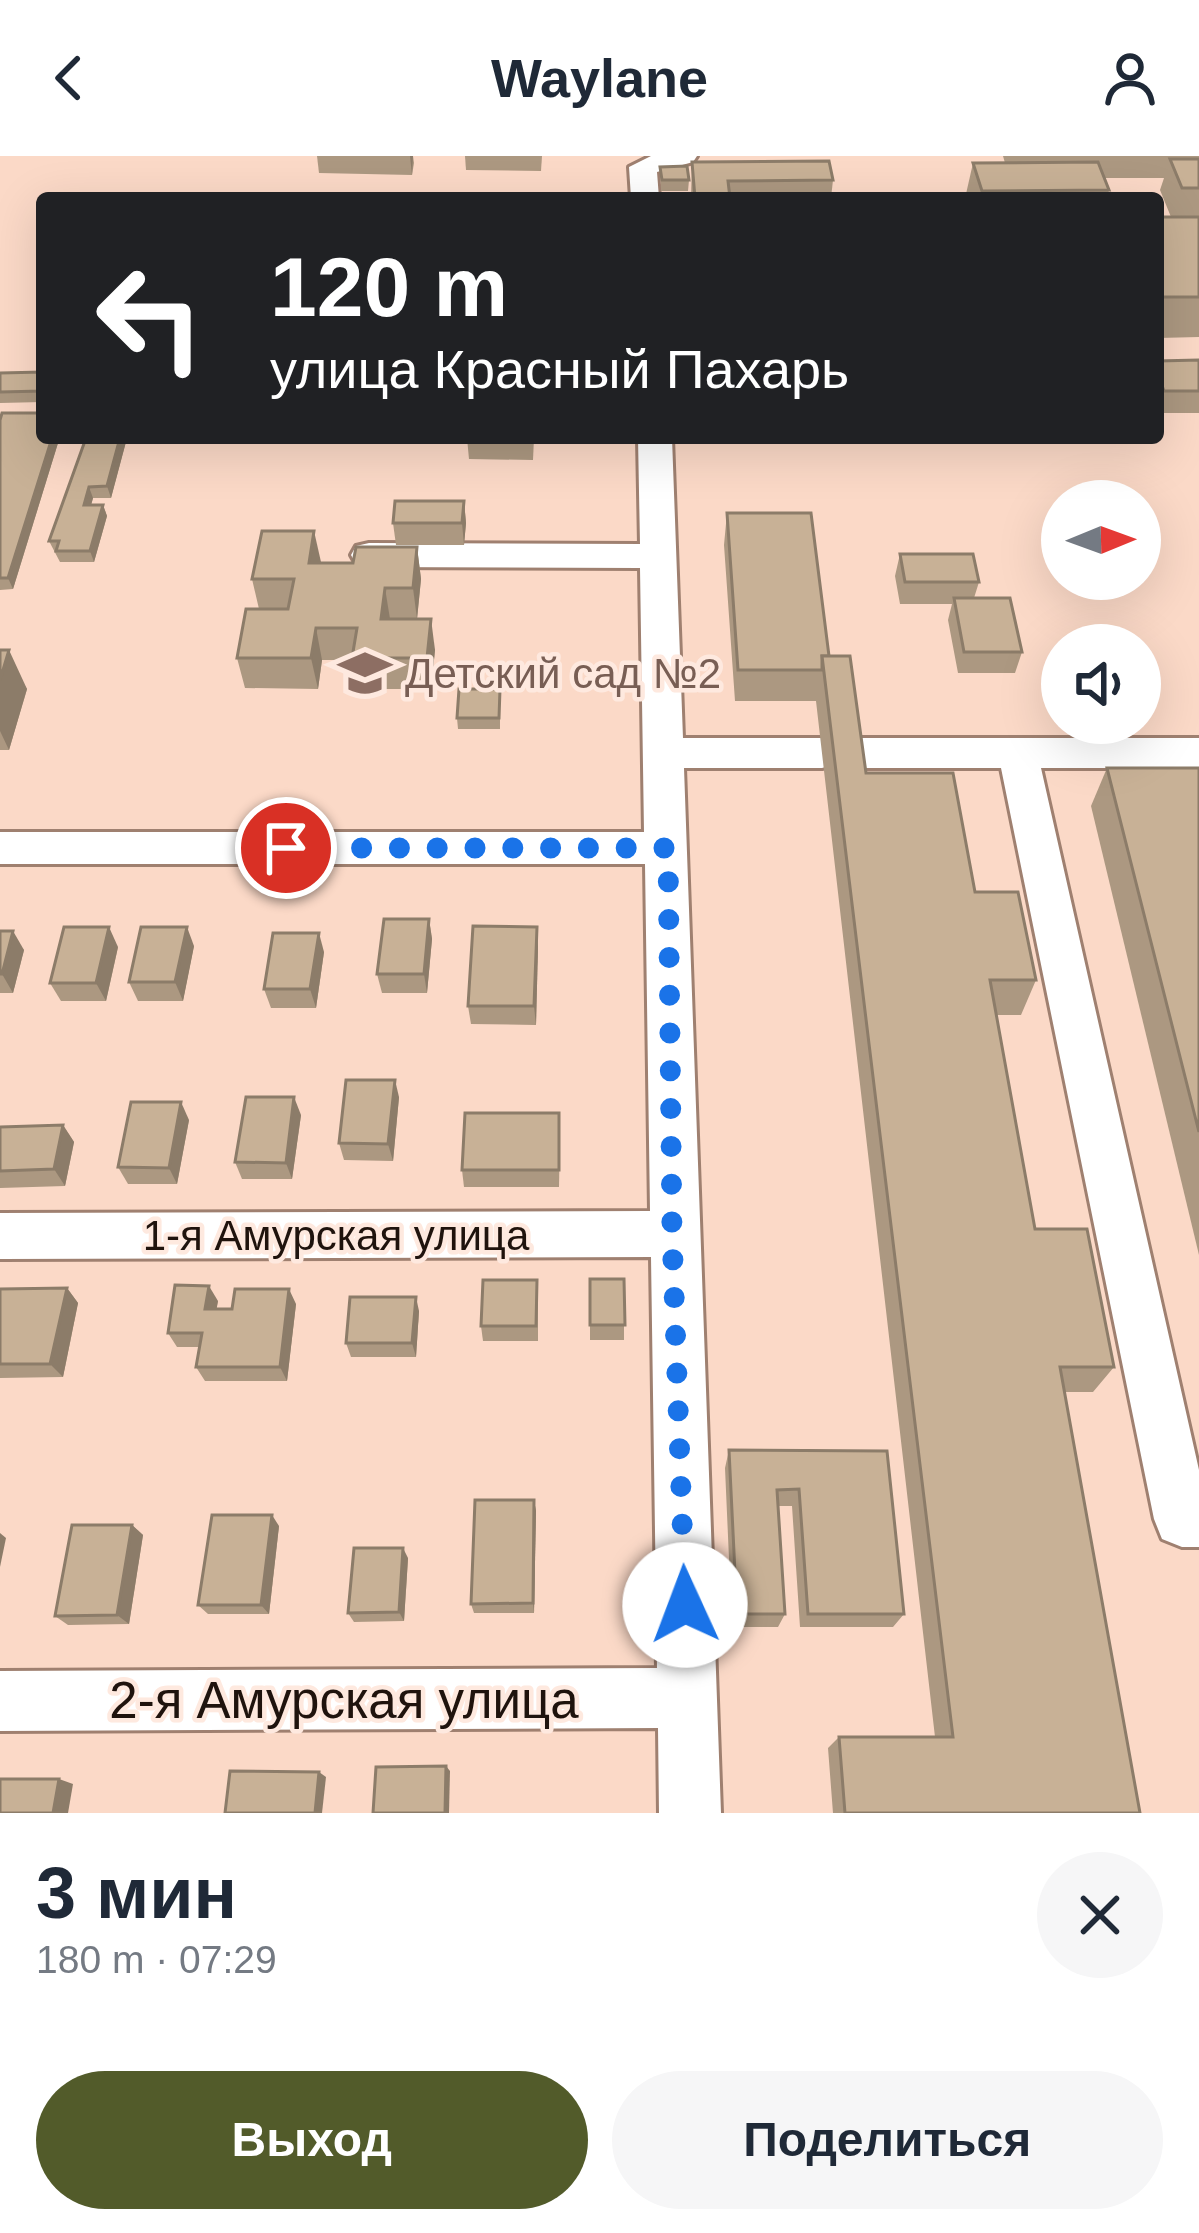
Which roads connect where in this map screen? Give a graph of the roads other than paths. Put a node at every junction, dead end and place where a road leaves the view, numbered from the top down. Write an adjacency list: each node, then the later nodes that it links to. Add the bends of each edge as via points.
1 (683, 156): 2 (street)
2 (644, 179)
3 (655, 444): 5 (street)
4 (368, 555): 5 (street)
5 (660, 556): 6 (street)
6 (666, 753): 7 (street); 10 (street)
7 (1018, 753): 8 (street); 13 (street, via 1182,1519)
8 (1199, 753)
9 (0, 848): 10 (street)
10 (668, 848): 11 (street)
11 (672, 1234): 12 (street, 1-я Амурская улица); 14 (street)
12 (0, 1236)
13 (1199, 1519)
14 (688, 1697): 15 (street, 2-я Амурская улица); 16 (street)
15 (0, 1701)
16 (690, 1813)

